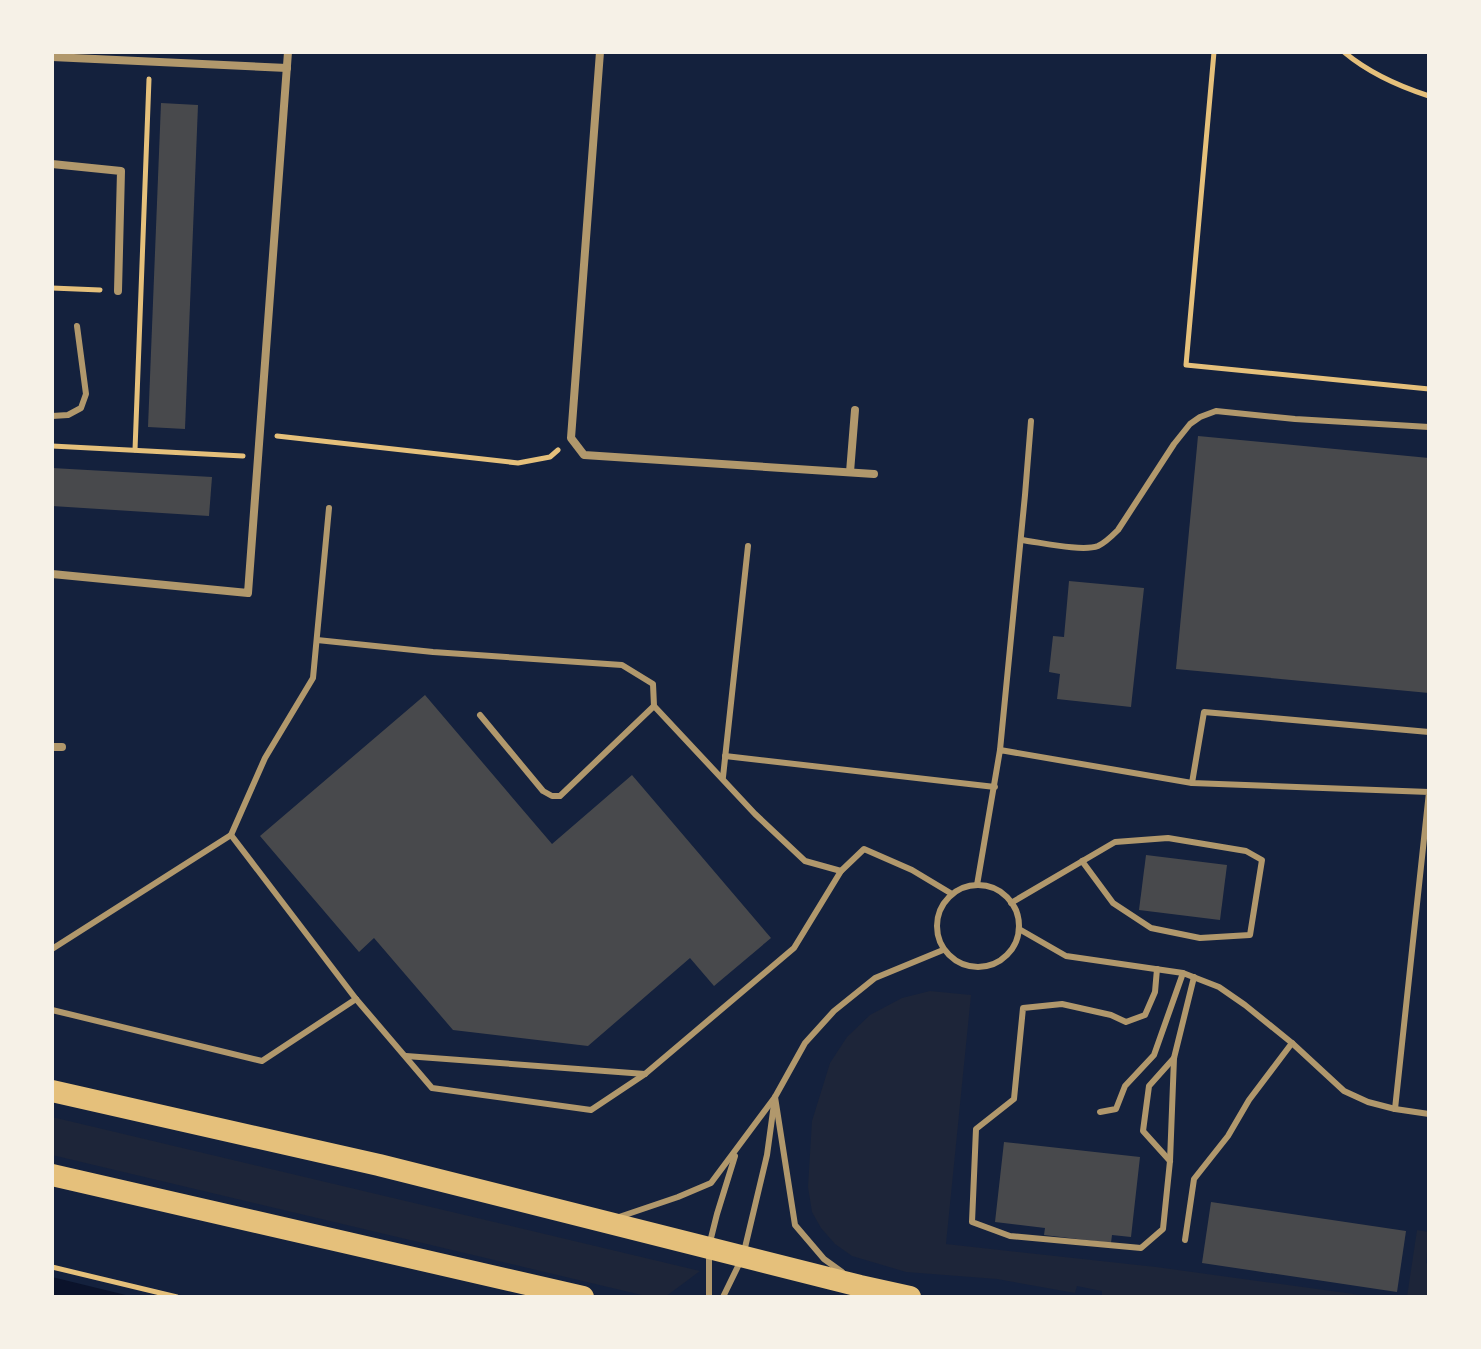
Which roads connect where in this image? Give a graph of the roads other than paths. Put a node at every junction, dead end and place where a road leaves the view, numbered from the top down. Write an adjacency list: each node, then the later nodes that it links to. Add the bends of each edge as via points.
1 (288, 52): 4 (street)
2 (600, 52): 12 (street, via 571,438 584,455)
3 (52, 57): 4 (street)
4 (287, 68): 17 (street, via 248,593)
5 (52, 164): 6 (street, via 121,171)
6 (118, 291)
7 (77, 326): 9 (lane, via 86,394 81,408)
8 (855, 410): 12 (street)
9 (52, 416)
10 (1031, 421): 15 (lane)
11 (1429, 427): 15 (lane, via 1216,411 1190,424 1108,539 1082,548)
12 (850, 472): 13 (street)
13 (874, 474)
14 (329, 508): 18 (lane)
15 (1021, 540): 22 (lane)
16 (748, 546): 23 (lane)
17 (52, 574)
18 (317, 640): 19 (lane, via 622,665 653,684); 28 (lane, via 313,678 265,758)
19 (654, 706): 20 (lane, via 560,796 543,791); 24 (lane)
20 (480, 715)
21 (1429, 732): 25 (lane, via 1204,712)
22 (1000, 750): 25 (lane); 26 (lane)
23 (725, 756): 24 (lane); 26 (lane)
24 (723, 778): 30 (lane, via 805,861)
25 (1192, 783): 27 (lane)
26 (995, 787): 31 (lane)
27 (1429, 792): 48 (lane)
28 (231, 835): 35 (lane); 40 (lane)
29 (1082, 861): 29 (lane, via 1115,842 1168,838 1246,851 1262,860 1250,935 1200,938 1151,928 1113,903); 33 (lane)
30 (841, 871): 32 (lane, via 864,849); 45 (lane, via 794,948)
31 (977, 885): 32 (lane); 33 (lane, via 1002,893)
32 (952, 894): 36 (lane, via 938,916)
33 (1011, 903): 34 (lane)
34 (1019, 929): 36 (lane, via 1009,954 985,967 958,963); 37 (lane, via 1066,956)
35 (52, 949)
36 (943, 950): 47 (lane, via 875,978 834,1011 805,1043)
37 (1157, 969): 38 (lane); 52 (lane, via 1145,1015 1126,1022 1062,1004 1023,1008 1014,1099 976,1129 972,1222 1010,1236 1141,1248 1163,1229)
38 (1183, 973): 39 (lane); 49 (lane, via 1154,1055 1125,1086 1116,1109)
39 (1194, 977): 42 (lane, via 1228,993); 44 (lane)
40 (356, 999): 41 (lane, via 262,1061); 43 (lane)
41 (52, 1010)
42 (1292, 1043): 48 (lane, via 1344,1091); 55 (lane, via 1194,1179)
43 (405, 1056): 45 (lane); 45 (lane, via 432,1088 591,1110)
44 (1174, 1058): 52 (lane); 52 (lane, via 1149,1086 1143,1131)
45 (645, 1074)
46 (52, 1091): 54 (highway)
47 (775, 1097): 51 (lane); 57 (lane); 58 (lane, via 795,1225 824,1259)
48 (1395, 1109): 50 (lane)
49 (1100, 1112)
50 (1429, 1114)
51 (737, 1149): 54 (lane, via 711,1183); 56 (lane)
52 (1170, 1161)
53 (52, 1175): 59 (highway)
54 (604, 1221): 56 (highway)
55 (1185, 1240)
56 (709, 1248): 57 (highway); 60 (lane)
57 (743, 1256): 58 (highway); 61 (lane)
58 (860, 1286): 62 (highway)
59 (583, 1297)
60 (709, 1297)
61 (723, 1297)
62 (910, 1297)

